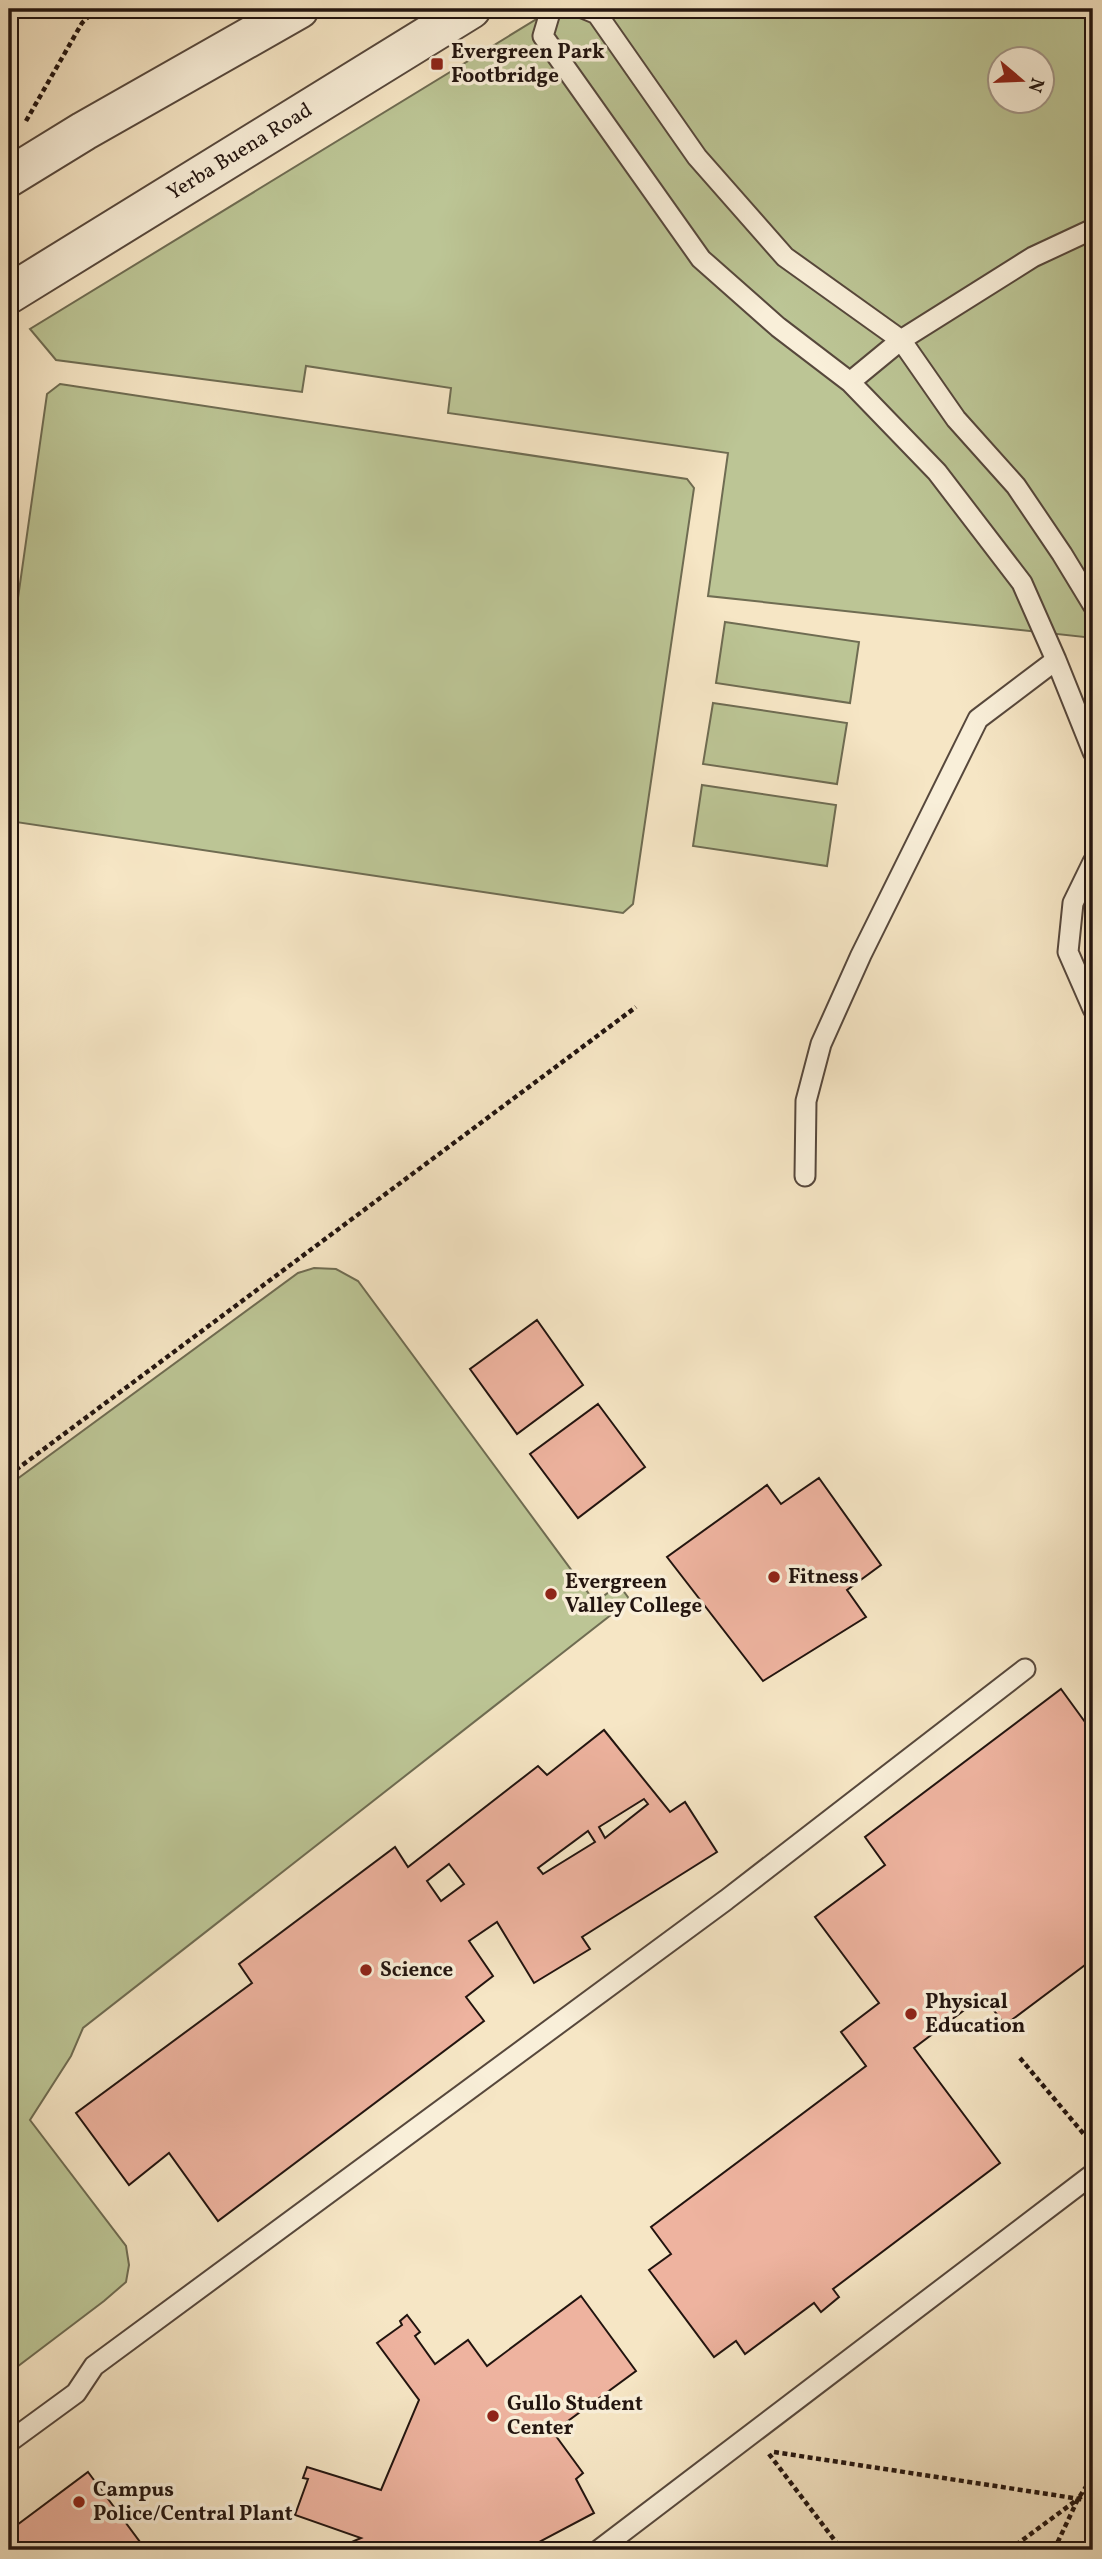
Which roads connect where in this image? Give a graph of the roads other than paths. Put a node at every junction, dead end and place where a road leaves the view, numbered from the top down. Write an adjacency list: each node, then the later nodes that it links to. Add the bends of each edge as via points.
1 (299, 9): 5 (street)
2 (471, 9): 7 (street, Yerba Buena Road)
3 (551, 9): 9 (lane, via 543,36 701,259)
4 (585, 9): 8 (lane, via 597,14 697,157 785,257)
5 (9, 177)
6 (1093, 229): 8 (lane, via 1033,257)
7 (9, 295)
8 (901, 340): 9 (lane); 10 (lane, via 956,419 1016,486)
9 (850, 382): 11 (lane, via 937,472 1022,583)
10 (1093, 605)
11 (1056, 660): 12 (lane); 15 (lane, via 978,719 861,955 821,1044 806,1101)
12 (1093, 752)
13 (1093, 862): 14 (lane, via 1073,903 1068,952)
14 (1093, 1009)
15 (805, 1176)
16 (1025, 1669): 18 (lane, via 726,1900 94,2366 76,2393)
17 (1093, 2174): 19 (lane)
18 (9, 2442)
19 (599, 2550)

